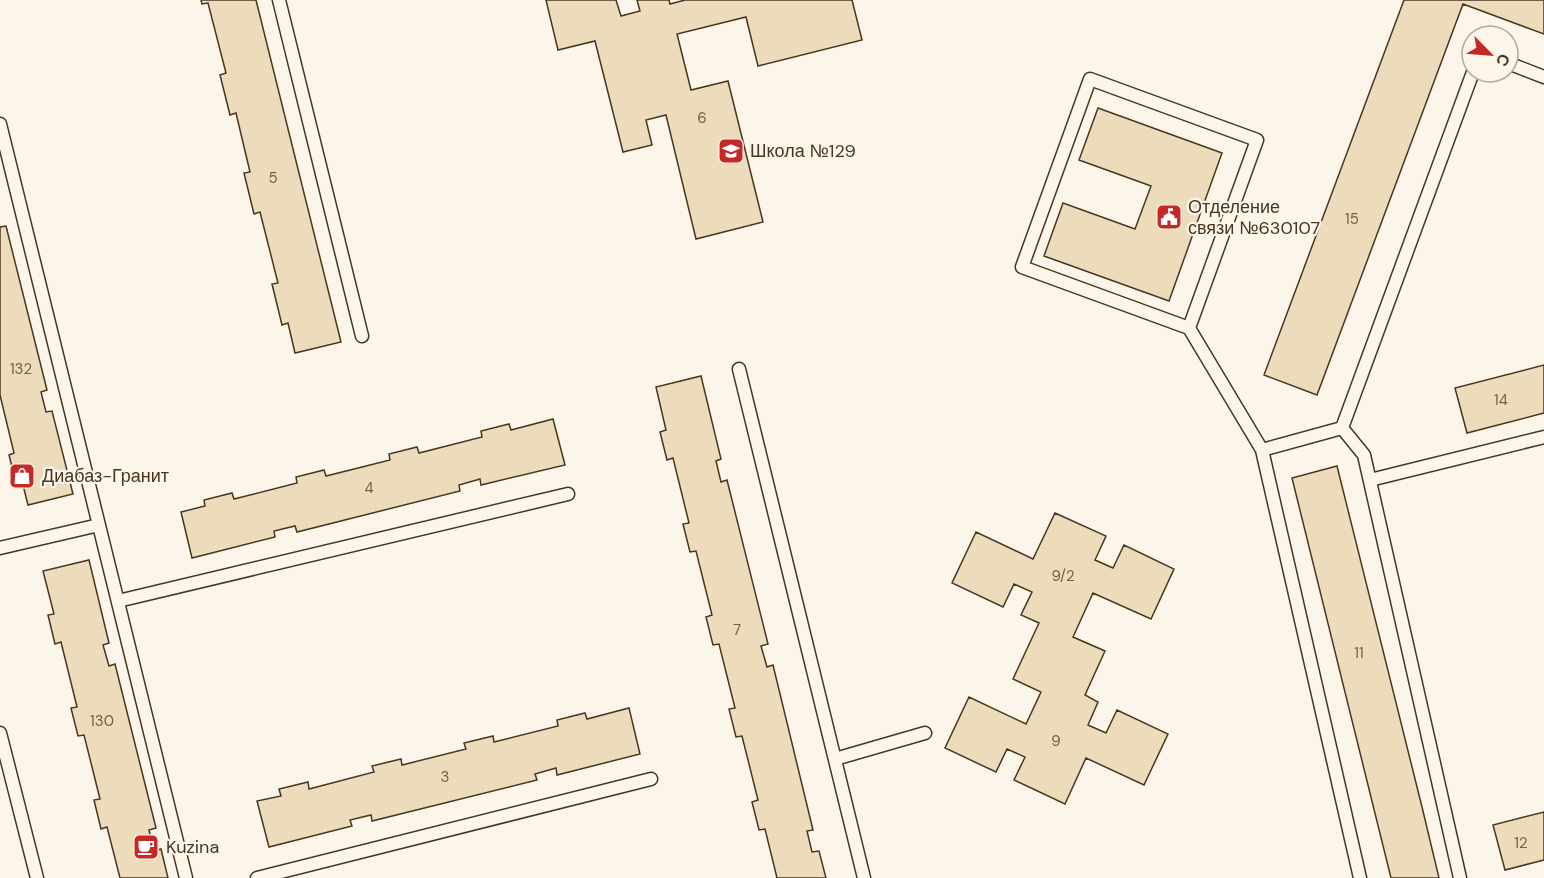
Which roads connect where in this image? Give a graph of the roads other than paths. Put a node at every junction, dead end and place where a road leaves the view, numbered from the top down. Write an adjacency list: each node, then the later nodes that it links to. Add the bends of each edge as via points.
1 (279, 0): 7 (lane)
2 (1520, 68): 3 (lane)
3 (1544, 77)
4 (1469, 84): 9 (lane)
5 (0, 124): 14 (lane)
6 (1189, 328): 6 (lane, via 1257,140 1090,79 1022,267); 11 (lane)
7 (362, 336)
8 (739, 369): 19 (lane)
9 (1342, 428): 11 (lane); 12 (lane, via 1364,455)
10 (1544, 437): 12 (lane)
11 (1262, 450): 25 (lane)
12 (1370, 480): 26 (lane)
13 (568, 494): 16 (lane)
14 (99, 525): 15 (lane); 16 (lane)
15 (0, 548)
16 (118, 601): 22 (lane)
17 (0, 733): 21 (lane)
18 (925, 733): 19 (lane)
19 (835, 759): 24 (lane)
20 (651, 779): 23 (lane)
21 (37, 878)
22 (186, 878)
23 (257, 878)
24 (864, 878)
25 (1360, 878)
26 (1460, 878)

